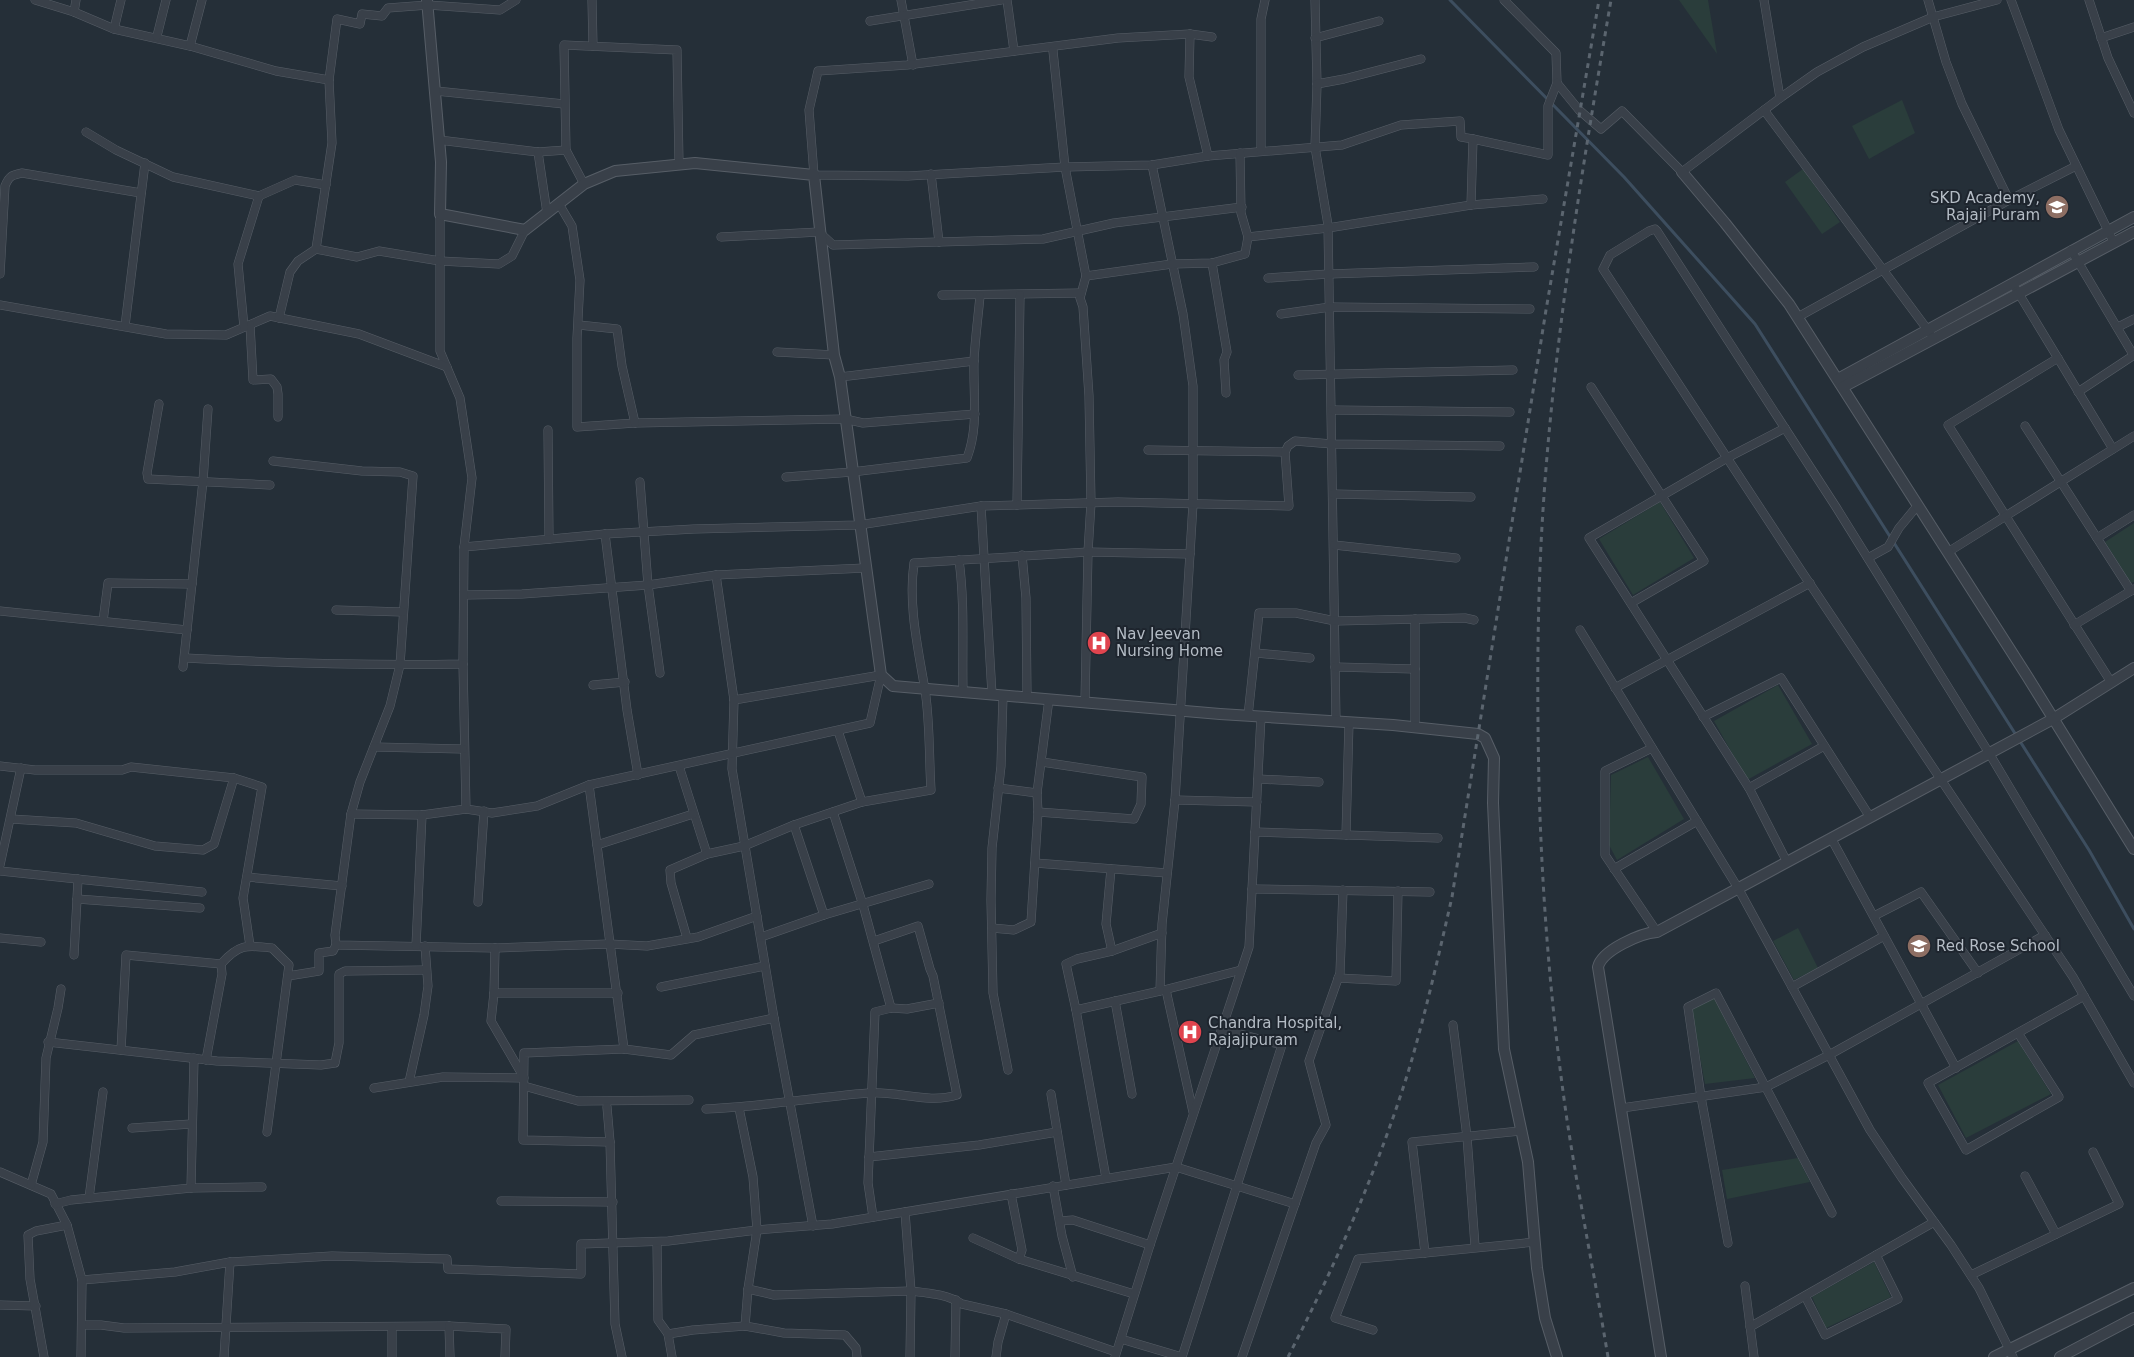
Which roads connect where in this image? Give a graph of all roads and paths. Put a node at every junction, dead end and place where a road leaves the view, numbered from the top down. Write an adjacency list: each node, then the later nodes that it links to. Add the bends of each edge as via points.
1 (35, 0): 20 (street)
2 (76, 0): 20 (street)
3 (120, 0): 26 (street)
4 (166, 0): 28 (street)
5 (202, 0): 32 (street)
6 (516, 0): 19 (street, via 500,10)
7 (592, 0): 33 (street)
8 (901, 0): 21 (street)
9 (1001, 0): 21 (street)
10 (1007, 0): 34 (street)
11 (1265, 0): 52 (street, via 1261,19)
12 (1315, 0): 30 (street)
13 (1504, 0): 39 (street, via 1556,54)
14 (1764, 0): 42 (street)
15 (1928, 0): 22 (street)
16 (1997, 0): 22 (street)
17 (2011, 0): 58 (street, via 2059,130)
18 (2088, 0): 31 (street)
19 (428, 3): 38 (street, via 388,8 382,16 362,14 360,24 337,19); 41 (street)
20 (74, 12): 26 (street)
21 (904, 15): 23 (street); 37 (street)
22 (1933, 17): 42 (street, via 1863,47 1817,72); 68 (street, via 1962,104)
23 (870, 21)
24 (1379, 21): 30 (street)
25 (2134, 27): 31 (street)
26 (114, 29): 32 (street)
27 (1190, 34): 29 (street); 34 (street, via 1118,38); 54 (street, via 1189,77)
28 (158, 36)
29 (1212, 37)
30 (1315, 38): 40 (street)
31 (2101, 38): 45 (street)
32 (190, 46): 38 (street, via 276,71)
33 (593, 46): 43 (street, via 564,45); 56 (street, via 677,50)
34 (1014, 51): 37 (street)
35 (1053, 51): 59 (street)
36 (1421, 58): 40 (street, via 1344,80)
37 (913, 64): 62 (street, via 818,71 809,110)
38 (329, 80): 64 (street, via 332,143)
39 (1557, 83): 47 (street, via 1548,106 1548,155); 60 (street, via 1579,110 1601,129 1622,110)
40 (1317, 84): 49 (street)
41 (436, 91): 43 (street); 48 (street)
42 (1780, 98): 44 (street)
43 (564, 104): 50 (street)
44 (1764, 110): 60 (street); 93 (street)
45 (2134, 113)
46 (86, 132): 55 (street)
47 (1473, 139): 49 (street, via 1461,137 1460,121 1401,125 1342,144); 70 (street)
48 (439, 140): 51 (street); 73 (street)
49 (1314, 147): 52 (street); 76 (street)
50 (566, 150): 51 (street); 63 (street)
51 (538, 152): 72 (street)
52 (1261, 152): 53 (street)
53 (1240, 153): 54 (street); 71 (street)
54 (1208, 156): 57 (street)
55 (145, 164): 65 (street); 66 (street, via 172,177)
56 (679, 164): 62 (street); 63 (street, via 616,171)
57 (1152, 165): 59 (street); 75 (street)
58 (2076, 166): 68 (street); 79 (street)
59 (1065, 167): 61 (street); 78 (street)
60 (1682, 172): 108 (street)
61 (931, 174): 62 (street); 84 (street)
62 (814, 175): 80 (street)
63 (584, 184): 69 (street)
64 (326, 185): 66 (street, via 295,180); 86 (street)
65 (141, 193): 94 (street, via 13,174 5,186); 112 (street)
66 (259, 196): 113 (street, via 238,264)
67 (1543, 199): 70 (street)
68 (2009, 200): 93 (street)
69 (558, 204): 72 (street); 111 (street, via 572,226 580,280)
70 (1471, 205): 76 (street)
71 (1242, 207): 75 (street); 83 (street)
72 (546, 213): 77 (street)
73 (440, 214): 77 (street); 88 (street)
74 (2134, 217): 79 (street)
75 (1163, 218): 78 (street, via 1114,222); 91 (street)
76 (1328, 228): 83 (street); 95 (street)
77 (525, 230): 88 (street, via 512,256 499,264)
78 (1077, 231): 84 (street, via 1042,239); 96 (street)
79 (2108, 231): 85 (street); 87 (street)
80 (819, 232): 82 (street); 84 (street, via 833,245); 117 (street)
81 (2134, 232): 85 (street)
82 (721, 237)
83 (1248, 237): 90 (street, via 1245,254)
84 (939, 242)
85 (2114, 243): 89 (street)
86 (316, 249): 88 (street, via 357,257 379,251); 109 (street, via 298,261 290,272)
87 (2071, 250): 89 (street); 98 (street)
88 (440, 261): 121 (street, via 440,351)
89 (2077, 262): 100 (street); 114 (street)
90 (1212, 263): 91 (street); 129 (street, via 1227,352 1224,360)
91 (1172, 264): 96 (street); 146 (street, via 1193,386)
92 (1534, 267): 95 (street)
93 (1883, 270): 108 (street); 115 (street)
94 (0, 274)
95 (1329, 274): 97 (street); 105 (street)
96 (1086, 276): 99 (street)
97 (1268, 278)
98 (2013, 282): 100 (street); 115 (street)
99 (1081, 293): 101 (street); 159 (street, via 1089,396)
100 (2019, 293): 115 (street); 119 (street)
101 (1020, 294): 103 (street); 161 (street)
102 (942, 295): 103 (street)
103 (980, 296): 120 (street)
104 (0, 305): 112 (street)
105 (1330, 308): 106 (street); 107 (street); 124 (street)
106 (1530, 309)
107 (1281, 314)
108 (1798, 317): 126 (street)
109 (279, 318): 113 (street, via 270,316); 121 (street, via 359,334)
110 (2134, 318): 114 (street)
111 (579, 325): 137 (street, via 616,329); 137 (street, via 577,427)
112 (125, 326): 113 (street, via 166,334 226,335)
113 (247, 326): 135 (street, via 252,380 272,379 277,387)
114 (2118, 327): 118 (street)
115 (1931, 334): 126 (street)
116 (777, 352): 117 (street)
117 (834, 354): 125 (street)
118 (2134, 356): 128 (street)
119 (2058, 358): 128 (street); 165 (street, via 1948,425)
120 (974, 361): 125 (street); 134 (street)
121 (447, 367): 172 (street, via 460,398 472,478)
122 (1513, 370): 124 (street)
123 (1298, 375): 124 (street)
124 (1331, 375): 132 (street)
125 (840, 376): 136 (street)
126 (1840, 383): 162 (street)
127 (1591, 388): 157 (street)
128 (2078, 392): 144 (street)
129 (1226, 393)
130 (159, 404): 152 (street, via 148,479)
131 (208, 409): 152 (street)
132 (1332, 410): 133 (street); 142 (street)
133 (1510, 412)
134 (975, 414): 136 (street, via 863,422); 150 (street, via 967,458)
135 (278, 417)
136 (845, 419): 137 (street); 150 (street)
137 (635, 423)
138 (2025, 426): 153 (street)
139 (1785, 428): 148 (street); 148 (street, via 1657,231 1649,230 1610,255 1603,269); 179 (street)
140 (548, 430): 170 (street)
141 (2134, 436): 144 (street)
142 (1332, 444): 143 (street); 147 (street, via 1295,441); 156 (street)
143 (1500, 446)
144 (2113, 449): 153 (street)
145 (1148, 450): 146 (street)
146 (1193, 450): 147 (street); 160 (street)
147 (1285, 452): 160 (street, via 1289,506)
148 (1727, 458): 157 (street); 183 (street)
149 (273, 461): 192 (street, via 400,472 413,476)
150 (852, 472): 151 (street); 166 (street)
151 (786, 477)
152 (203, 481): 155 (street); 184 (street)
153 (2061, 481): 165 (street); 169 (street)
154 (640, 482): 167 (street)
155 (270, 485)
156 (1333, 494): 158 (street); 171 (street)
157 (1661, 496): 189 (street, via 1589,538); 189 (street, via 1704,561)
158 (1471, 497)
159 (1091, 503): 160 (street); 161 (street); 173 (street)
160 (1193, 504): 175 (street)
161 (1017, 505): 163 (street)
162 (1918, 505): 174 (street); 179 (street, via 1888,547)
163 (981, 506): 166 (street); 177 (street)
164 (2134, 515): 169 (street)
165 (2004, 517): 174 (street); 197 (street)
166 (859, 525): 167 (street); 181 (street)
167 (644, 532): 168 (street); 185 (street)
168 (605, 534): 170 (street); 186 (street)
169 (2097, 538): 187 (street)
170 (549, 539): 172 (street)
171 (1334, 545): 178 (street); 194 (street)
172 (464, 547): 188 (street)
173 (1088, 552): 175 (street); 176 (street); 222 (street)
174 (1948, 552): 227 (street)
175 (1190, 554): 223 (street)
176 (1022, 555): 177 (street); 219 (street)
177 (983, 558): 180 (street); 218 (street)
178 (1456, 558)
179 (1868, 558): 236 (street)
180 (958, 560): 215 (street, via 914,563 912,600); 217 (street, via 964,594)
181 (865, 568): 182 (street); 211 (street)
182 (716, 576): 185 (street); 221 (street)
183 (1810, 583): 203 (street); 245 (street)
184 (192, 584): 196 (street, via 108,583); 198 (street)
185 (648, 585): 186 (street); 210 (street)
186 (612, 588): 188 (street); 212 (street)
187 (2132, 590): 197 (street)
188 (464, 594): 204 (street)
189 (1631, 603): 203 (street)
190 (336, 610): 192 (street)
191 (0, 611): 196 (street)
192 (403, 612): 205 (street)
193 (1415, 619): 194 (street); 195 (street); 209 (street)
194 (1335, 620): 200 (street, via 1296,613 1259,613); 207 (street)
195 (1474, 620)
196 (103, 621): 198 (street)
197 (2074, 625): 213 (street)
198 (187, 630): 201 (street)
199 (1580, 630): 216 (street)
200 (1256, 654): 202 (street); 224 (street)
201 (185, 658): 205 (street); 206 (street)
202 (1310, 658)
203 (1667, 660): 216 (street); 226 (street)
204 (463, 664): 205 (street); 235 (street)
205 (400, 665): 233 (street, via 390,706)
206 (183, 667)
207 (1335, 667): 209 (street); 228 (street)
208 (2134, 668): 213 (street)
209 (1415, 669): 230 (street)
210 (660, 673)
211 (881, 675): 215 (street, via 893,686); 221 (street); 231 (street, via 870,723)
212 (625, 682): 214 (street); 242 (street)
213 (2111, 682): 227 (street)
214 (594, 685)
215 (925, 688): 217 (street); 252 (street, via 931,790)
216 (1615, 688): 234 (street)
217 (963, 692): 218 (street)
218 (998, 694): 219 (street); 248 (street, via 1001,766)
219 (1028, 697): 220 (street)
220 (1049, 699): 222 (street); 238 (street)
221 (734, 700): 237 (street)
222 (1085, 701): 223 (street)
223 (1180, 710): 224 (street); 251 (street)
224 (1248, 716): 225 (street)
225 (1261, 716): 228 (street); 244 (street)
226 (1704, 717): 232 (street, via 1781,678); 249 (street)
227 (2053, 719): 236 (street); 271 (street)
228 (1336, 721): 229 (street)
229 (1349, 722): 230 (street); 266 (street)
230 (1415, 727): 368 (street, via 1478,734 1485,738 1494,758 1493,803 1504,1049)
231 (838, 731): 237 (street); 252 (street)
232 (1824, 746): 249 (street); 261 (street)
233 (374, 747): 235 (street); 258 (street)
234 (1652, 748): 263 (street); 277 (street, via 1605,771 1605,855)
235 (463, 749): 254 (street)
236 (1989, 753): 245 (street); 329 (street)
237 (734, 754): 240 (street); 270 (street, via 732,769)
238 (1042, 762): 250 (street); 257 (street, via 1142,777 1141,804 1134,819)
239 (0, 766): 241 (street)
240 (679, 766): 242 (street); 259 (street)
241 (21, 768): 243 (street, via 122,770 131,767); 262 (street)
242 (638, 775): 247 (street)
243 (234, 778): 262 (street, via 214,844 203,850 155,846 76,823); 280 (street, via 262,786)
244 (1258, 779): 246 (street); 253 (street)
245 (1941, 779): 261 (street); 300 (street)
246 (1319, 782)
247 (590, 785): 255 (street, via 537,806); 269 (street)
248 (998, 788): 250 (street); 297 (street, via 992,848)
249 (1749, 788): 273 (street)
250 (1037, 793): 257 (street)
251 (1175, 800): 253 (street); 279 (street)
252 (862, 802): 256 (street)
253 (1257, 802): 265 (street)
254 (466, 809): 255 (street); 260 (street)
255 (484, 812): 291 (street)
256 (833, 812): 264 (street); 292 (street)
257 (1038, 812): 274 (street)
258 (351, 814): 260 (street); 283 (street)
259 (693, 814): 269 (street); 272 (street)
260 (422, 815): 310 (street)
261 (1870, 817): 268 (street)
262 (11, 819): 275 (street)
263 (1697, 821): 277 (street); 284 (street)
264 (794, 825): 270 (street); 294 (street)
265 (1255, 832): 266 (street); 285 (street)
266 (1346, 835): 267 (street)
267 (1438, 838)
268 (1832, 838): 273 (street); 296 (street)
269 (597, 845): 307 (street)
270 (744, 846): 272 (street); 295 (street)
271 (2134, 849)
272 (706, 854): 304 (street, via 669,872)
273 (1787, 862): 284 (street)
274 (1035, 863): 276 (street); 297 (street, via 1031,922 1014,930)
275 (0, 865)
276 (1111, 869): 279 (street); 313 (street, via 1106,924)
277 (1614, 869): 298 (street)
278 (0, 871): 281 (street)
279 (1167, 873): 299 (street)
280 (247, 877): 283 (street); 309 (street, via 243,898)
281 (78, 879): 288 (street); 290 (street)
282 (930, 884): 292 (street)
283 (342, 886): 308 (street)
284 (1738, 888): 298 (street); 323 (street)
285 (1252, 889): 286 (street); 318 (street, via 1249,947)
286 (1343, 890): 287 (street); 321 (street)
287 (1398, 891): 289 (street); 321 (street, via 1396,981)
288 (202, 892)
289 (1430, 892)
290 (77, 898): 293 (street); 314 (street)
291 (478, 902)
292 (863, 905): 294 (street); 305 (street)
293 (200, 908)
294 (824, 914): 302 (street)
295 (756, 916): 302 (street); 304 (street)
296 (1874, 916): 301 (street); 319 (street, via 1920,892)
297 (992, 928): 347 (street, via 993,993)
298 (1657, 932): 363 (street, via 1638,935 1604,956 1598,967)
299 (1162, 933): 313 (street); 325 (street)
300 (2045, 935): 319 (street); 328 (street)
301 (1884, 936): 323 (street); 332 (street)
302 (761, 937): 316 (street)
303 (0, 938): 306 (street)
304 (687, 938): 307 (street, via 647,946)
305 (874, 941): 331 (street, via 918,926); 333 (street)
306 (40, 942)
307 (609, 944): 312 (street); 327 (street)
308 (336, 945): 310 (street); 320 (street, via 333,951 319,953 319,972)
309 (250, 946): 315 (street, via 234,950); 320 (street, via 272,948 289,965)
310 (416, 946): 311 (street)
311 (425, 946): 312 (street); 317 (street)
312 (495, 948): 326 (street)
313 (1112, 951): 334 (street, via 1066,964)
314 (74, 956)
315 (221, 964): 341 (street, via 126,955); 344 (street, via 222,974)
316 (765, 966): 322 (street); 335 (street)
317 (426, 970): 345 (street, via 344,971 339,974 340,1043 335,1062 321,1066); 349 (street, via 428,986 424,1015)
318 (1241, 970): 325 (street); 337 (street)
319 (1978, 973): 332 (street)
320 (288, 976): 345 (street)
321 (1338, 978): 390 (street, via 1309,1061 1326,1125 1316,1143)
322 (661, 986)
323 (1792, 988): 342 (street)
324 (61, 989): 339 (street)
325 (1163, 991): 330 (street); 365 (street)
326 (494, 993): 327 (street); 348 (street, via 491,1021)
327 (618, 993): 340 (street)
328 (2084, 996): 338 (street); 350 (street)
329 (2134, 996)
330 (1115, 1001): 334 (street); 357 (street)
331 (939, 1003): 333 (street, via 907,1009); 355 (street, via 956,1095 943,1099)
332 (1921, 1004): 342 (street); 346 (street)
333 (891, 1008): 355 (street, via 874,1012)
334 (1076, 1010): 378 (street)
335 (774, 1018): 340 (street, via 694,1035 671,1055); 360 (street)
336 (1453, 1025): 371 (street)
337 (1222, 1029): 365 (street); 382 (street, via 1282,1046)
338 (2018, 1033): 346 (street); 346 (street, via 2059,1098 1966,1150 1928,1083)
339 (48, 1042): 341 (street); 380 (street, via 43,1142)
340 (624, 1049): 348 (street, via 524,1053)
341 (122, 1050): 343 (street)
342 (1829, 1055): 352 (street); 395 (street, via 1870,1130)
343 (194, 1058): 344 (street); 366 (street)
344 (206, 1060): 345 (street)
345 (276, 1065): 369 (street)
346 (1956, 1068)
347 (1008, 1070)
348 (524, 1078): 349 (street, via 443,1077); 351 (street)
349 (409, 1082): 353 (street)
350 (2134, 1083)
351 (524, 1086): 359 (street, via 578,1101); 372 (street, via 523,1140)
352 (1766, 1086): 358 (street); 358 (street, via 1716,993 1688,1006); 392 (street)
353 (374, 1088)
354 (103, 1092): 386 (street)
355 (872, 1093): 360 (street, via 817,1097); 374 (street)
356 (1051, 1094): 370 (street)
357 (1132, 1094)
358 (1700, 1096): 363 (street); 404 (street)
359 (689, 1100)
360 (790, 1103): 362 (street); 397 (street)
361 (607, 1107): 372 (street)
362 (739, 1108): 364 (street); 398 (street, via 753,1177)
363 (1622, 1108): 451 (street)
364 (706, 1109)
365 (1194, 1114): 375 (street)
366 (191, 1124): 367 (street); 384 (street)
367 (132, 1128)
368 (1520, 1131): 371 (street); 402 (street, via 1528,1162)
369 (267, 1132)
370 (1057, 1132): 374 (street, via 979,1145); 379 (street)
371 (1467, 1137): 406 (street); 407 (street, via 1412,1142)
372 (610, 1142): 388 (street)
373 (2093, 1152): 399 (street, via 2119,1204)
374 (869, 1157): 393 (street, via 868,1183)
375 (1176, 1167): 378 (street); 382 (street); 405 (street)
376 (0, 1172): 380 (street)
377 (2025, 1176): 399 (street)
378 (1106, 1178): 379 (street)
379 (1066, 1184): 381 (street)
380 (31, 1185): 389 (street, via 51,1194)
381 (1053, 1186): 385 (street); 394 (street)
382 (1237, 1186): 390 (street); 448 (street)
383 (262, 1187): 384 (street)
384 (190, 1188): 386 (street)
385 (1011, 1194): 391 (street); 409 (street, via 1022,1250)
386 (89, 1198): 389 (street)
387 (501, 1201): 388 (street)
388 (613, 1202): 403 (street)
389 (55, 1204): 396 (street)
390 (1295, 1204): 449 (street)
391 (905, 1212): 393 (street); 417 (street)
392 (1832, 1213)
393 (873, 1217): 397 (street)
394 (1060, 1221): 405 (street, via 1072,1220); 412 (street)
395 (1934, 1222): 408 (street); 411 (street)
396 (67, 1225): 413 (street); 422 (street, via 28,1235 30,1279)
397 (813, 1226): 398 (street)
398 (757, 1230): 401 (street); 415 (street)
399 (2056, 1234): 411 (street)
400 (973, 1238): 409 (street)
401 (657, 1242): 403 (street); 432 (street, via 658,1320)
402 (1535, 1242): 406 (street); 450 (street, via 1545,1318)
403 (614, 1243): 410 (street, via 581,1244 581,1274 448,1269 447,1259 407,1257 332,1256); 442 (street, via 616,1324)
404 (1728, 1243)
405 (1150, 1245): 418 (street)
406 (1475, 1246): 407 (street)
407 (1426, 1252): 431 (street, via 1358,1259 1335,1318)
408 (1876, 1255): 419 (street); 419 (street, via 1898,1299 1825,1335)
409 (1019, 1259): 412 (street)
410 (230, 1262): 413 (street, via 175,1272); 430 (street)
411 (1970, 1275): 434 (street)
412 (1073, 1276): 418 (street)
413 (82, 1280): 425 (street)
414 (1745, 1286): 429 (street)
415 (748, 1288): 417 (street, via 774,1295); 427 (street)
416 (2134, 1288): 434 (street)
417 (911, 1291): 420 (street, via 934,1293); 445 (street)
418 (1134, 1294): 433 (street)
419 (1805, 1296): 429 (street)
420 (956, 1300): 423 (street); 446 (street)
421 (0, 1304): 422 (street)
422 (36, 1306): 436 (street)
423 (1006, 1314): 435 (street); 447 (street)
424 (2134, 1318): 454 (street)
425 (82, 1325): 430 (street); 437 (street)
426 (449, 1326): 428 (street); 440 (street); 441 (street, via 506,1329)
427 (745, 1326): 432 (street); 444 (street, via 784,1333 845,1335 856,1348)
428 (392, 1327): 430 (street); 439 (street)
429 (1750, 1327): 452 (street)
430 (226, 1329): 438 (street)
431 (1373, 1330)
432 (668, 1334): 443 (street)
433 (1121, 1338): 435 (street); 448 (street)
434 (2011, 1353): 453 (street)
435 (1116, 1354)
436 (44, 1357)
437 (81, 1357)
438 (224, 1357)
439 (392, 1357)
440 (450, 1357)
441 (506, 1357)
442 (622, 1357)
443 (672, 1357)
444 (857, 1357)
445 (910, 1357)
446 (954, 1357)
447 (996, 1357)
448 (1182, 1357)
449 (1242, 1357)
450 (1557, 1357)
451 (1661, 1357)
452 (1754, 1357)
453 (1994, 1357)
454 (2060, 1357)

